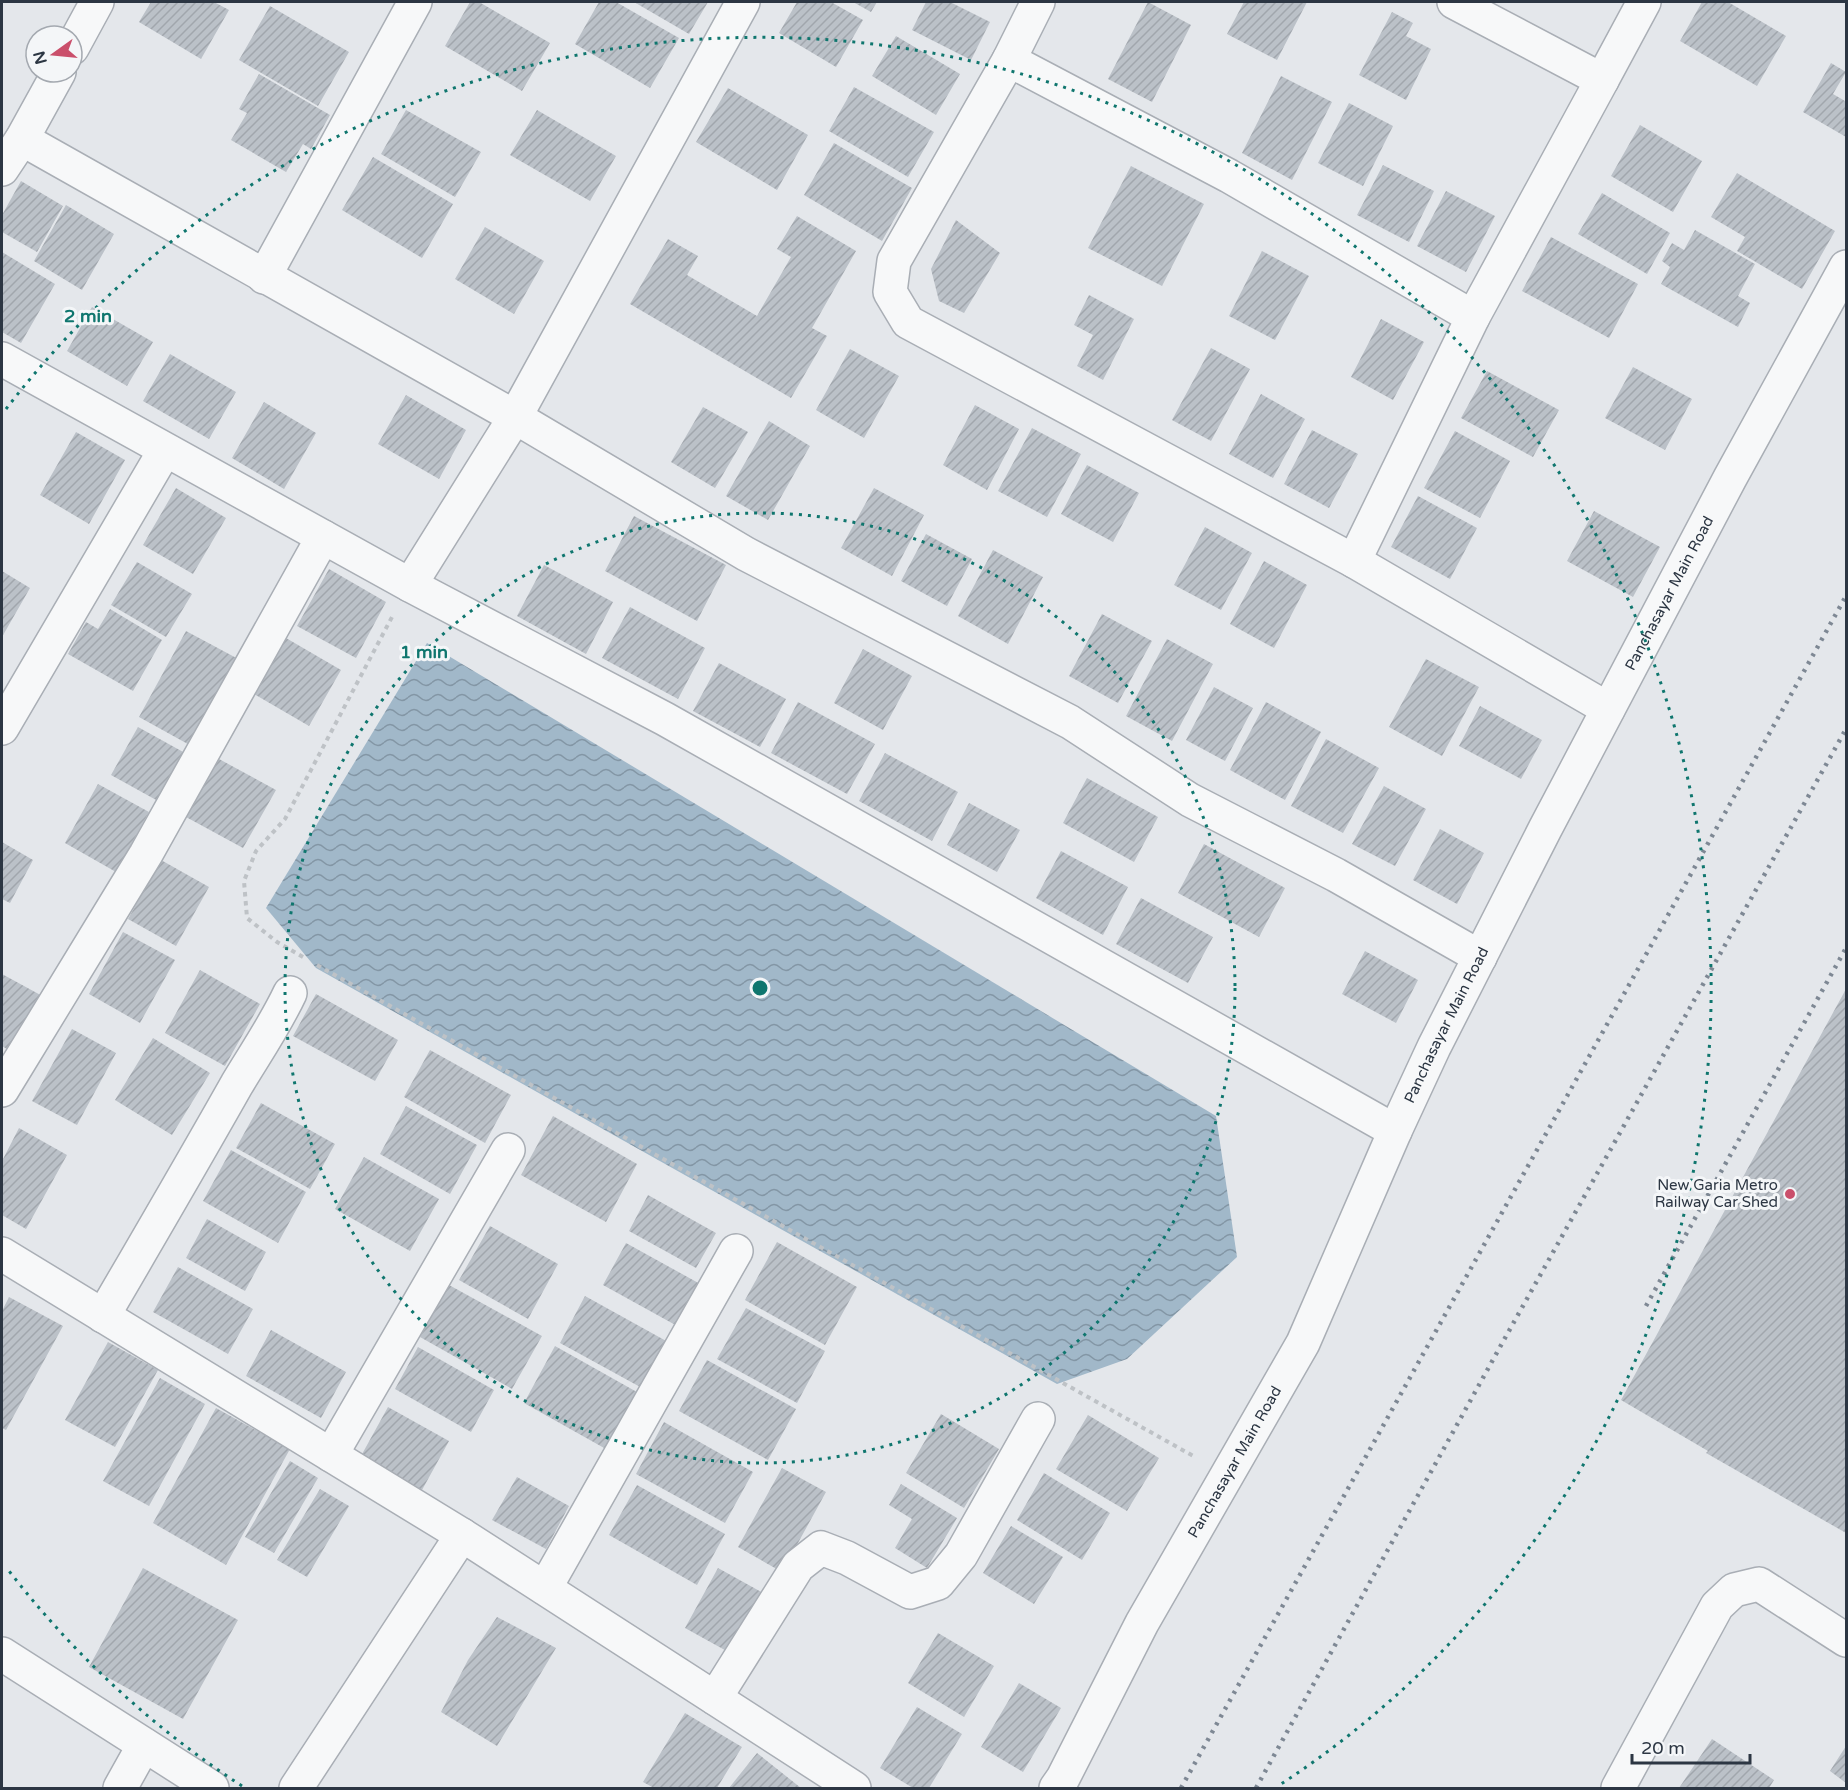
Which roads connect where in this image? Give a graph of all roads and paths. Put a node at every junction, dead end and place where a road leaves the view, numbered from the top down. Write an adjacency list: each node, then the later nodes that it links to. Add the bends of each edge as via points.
1 (97, 2): 7 (street)
2 (415, 2): 14 (street)
3 (743, 2): 17 (street)
4 (1038, 2): 8 (street)
5 (1454, 2): 9 (street)
6 (1644, 2): 9 (street)
7 (84, 26)
8 (1009, 60): 15 (street, via 1229,176); 20 (street, via 894,261 890,292 908,322)
9 (1602, 80): 15 (street)
10 (52, 84): 11 (street)
11 (22, 139): 12 (street); 14 (street)
12 (2, 169)
13 (1846, 267): 22 (street, Panchasayar Main Road)
14 (264, 277): 17 (street)
15 (1473, 317): 20 (street)
16 (2, 359): 18 (street)
17 (515, 417): 21 (street); 24 (street, via 746,554 1070,722 1190,800 1336,875)
18 (165, 450): 19 (street); 23 (street)
19 (323, 537): 21 (street); 26 (street, via 146,854)
20 (1354, 561): 22 (street)
21 (410, 585): 27 (street, via 665,719); 34 (path, via 285,819 256,851 244,881 247,918 278,942)
22 (1608, 709): 24 (street, Panchasayar Main Road)
23 (2, 728)
24 (1480, 957): 27 (street, Panchasayar Main Road)
25 (290, 993): 31 (street)
26 (2, 1090)
27 (1395, 1131): 34 (street, Panchasayar Main Road, via 1303,1343)
28 (508, 1150): 33 (street)
29 (736, 1251): 36 (street)
30 (2, 1254): 31 (street)
31 (103, 1316): 33 (street)
32 (1038, 1419): 39 (street, via 961,1555 938,1583 910,1592 820,1548 798,1566)
33 (331, 1455): 35 (street)
34 (1227, 1475): 45 (street, Panchasayar Main Road, via 1142,1623)
35 (462, 1535): 36 (street); 43 (street)
36 (545, 1588): 39 (street)
37 (1846, 1640): 46 (street, via 1759,1584 1734,1590 1717,1606)
38 (2, 1654): 40 (street)
39 (715, 1698): 44 (street)
40 (144, 1745): 41 (street); 42 (street)
41 (120, 1788)
42 (212, 1788)
43 (296, 1788)
44 (854, 1788)
45 (1056, 1788)
46 (1618, 1788)

